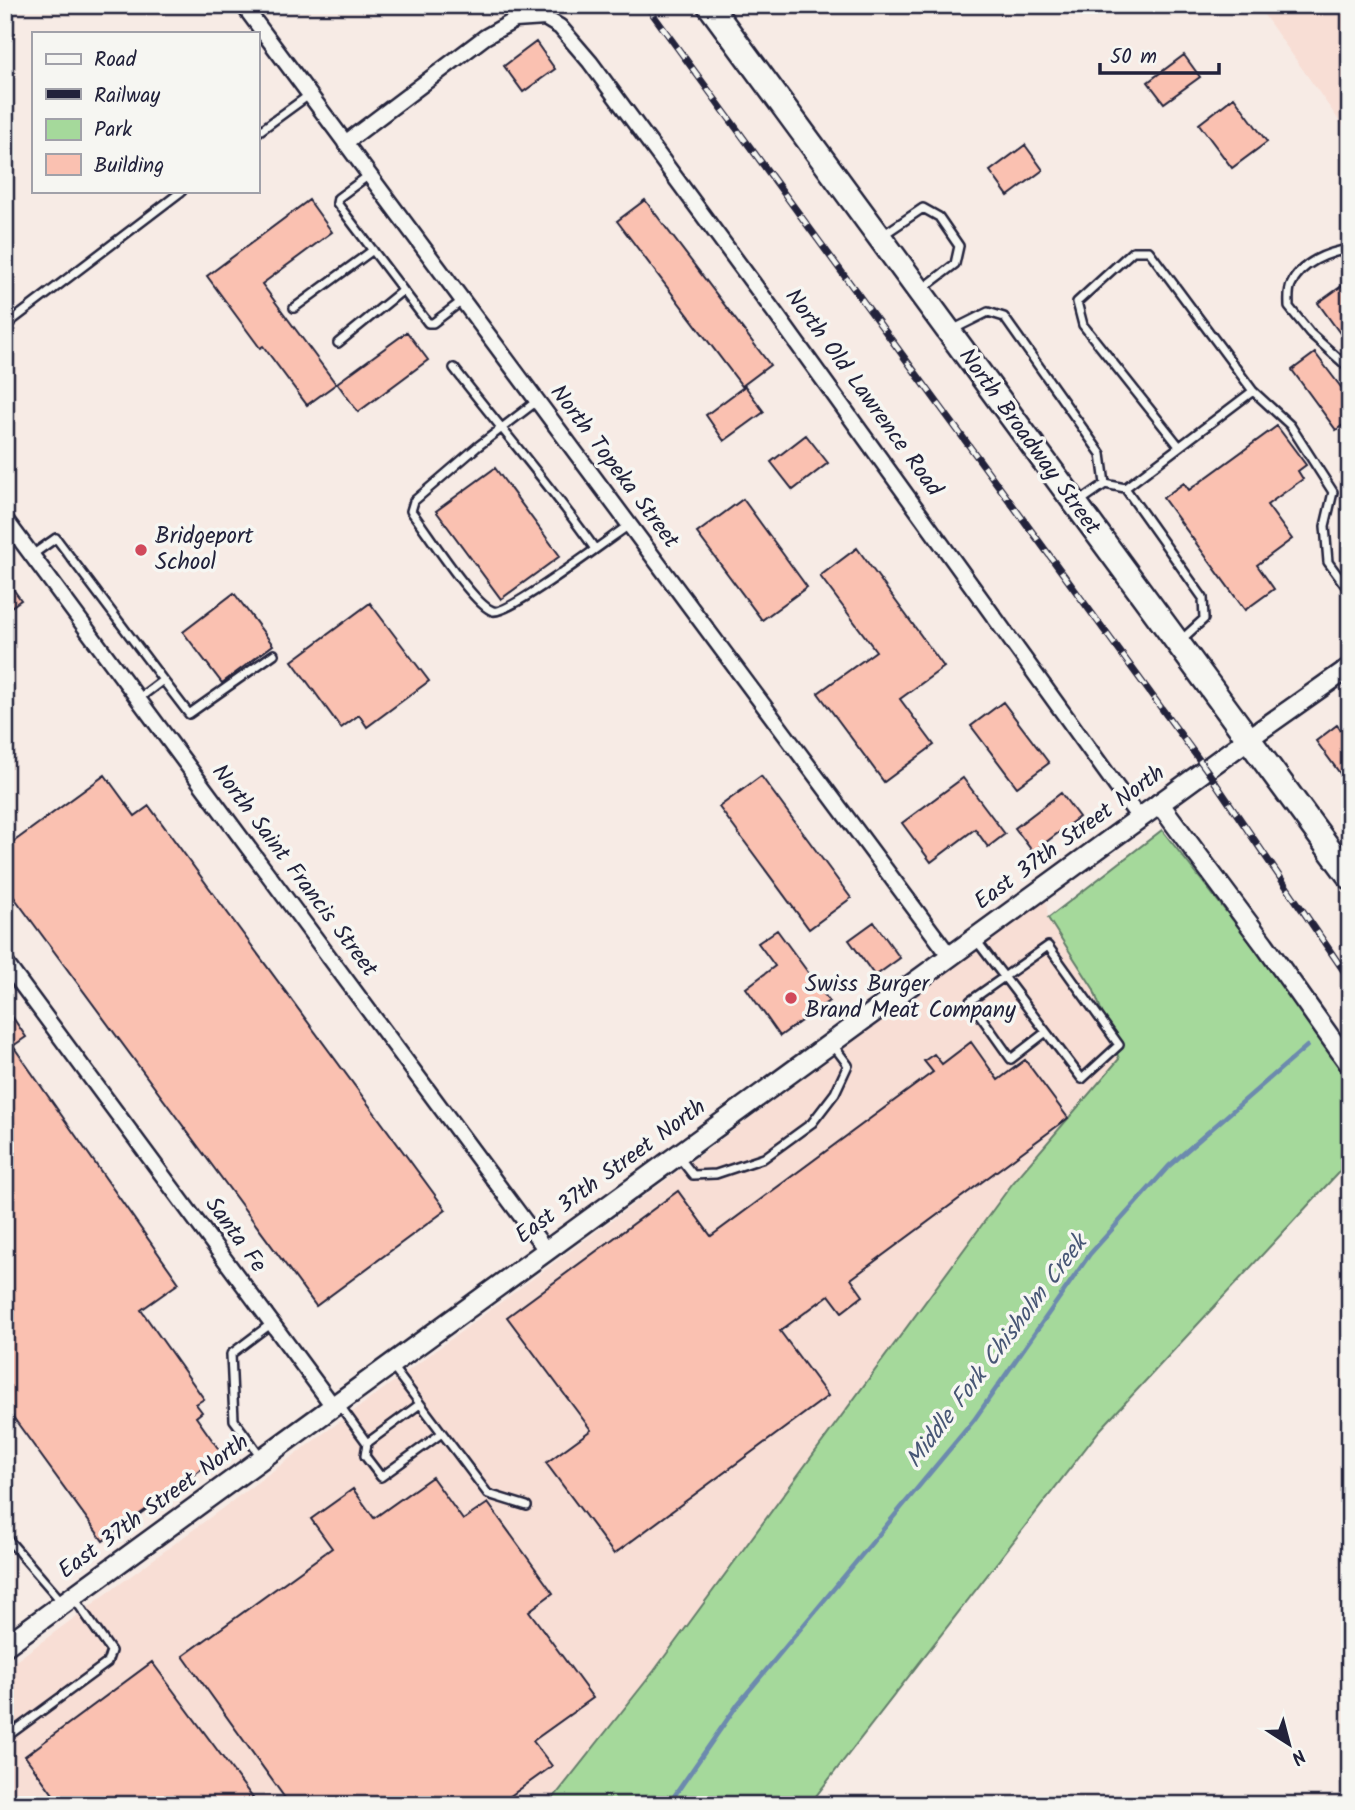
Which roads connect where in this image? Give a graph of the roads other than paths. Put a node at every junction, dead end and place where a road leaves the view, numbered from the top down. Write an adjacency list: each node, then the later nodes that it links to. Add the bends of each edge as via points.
1 (243, 5): 3 (street, North Topeka Street)
2 (709, 5): 8 (main road, North Broadway Street)
3 (309, 95): 4 (lane); 5 (street, North Topeka Street)
4 (259, 132)
5 (345, 143): 6 (street, North Topeka Street); 39 (street, North Old Lawrence Road, via 485,37 515,20 545,18 560,27 778,317)
6 (369, 175): 10 (lane, via 337,201); 13 (street, North Topeka Street)
7 (181, 192): 15 (lane)
8 (879, 238): 12 (main road, North Broadway Street); 12 (lane, via 923,208 939,217 959,246 955,264)
9 (1350, 249): 19 (lane, via 1331,252 1302,269 1290,286 1289,307)
10 (373, 250): 11 (lane); 14 (lane)
11 (403, 290): 13 (lane, via 431,324); 17 (lane)
12 (918, 291): 16 (main road, North Broadway Street)
13 (462, 301): 21 (street, North Topeka Street)
14 (294, 308)
15 (5, 326)
16 (948, 332): 24 (lane, via 988,312 1004,317 1101,454); 26 (main road, North Broadway Street)
17 (338, 343)
18 (453, 368): 22 (lane)
19 (1350, 369)
20 (1253, 391): 23 (lane); 23 (lane, via 1149,251 1133,251 1077,302 1083,325); 31 (lane, via 1290,425 1333,492 1325,526 1328,562)
21 (537, 401): 22 (lane); 28 (street, North Topeka Street)
22 (501, 429): 29 (lane, via 540,473); 29 (lane, via 414,501 411,511 474,596 492,611 502,611)
23 (1179, 446): 25 (lane)
24 (1105, 484): 25 (lane); 26 (lane)
25 (1125, 488): 32 (lane, via 1203,598 1204,620)
26 (1075, 505): 32 (main road, North Broadway Street)
27 (5, 519): 30 (street, North Saint Francis Street)
28 (629, 525): 29 (lane); 42 (street, North Topeka Street)
29 (595, 549)
30 (32, 555): 35 (lane, via 56,538); 36 (street, North Saint Francis Street)
31 (1350, 592)
32 (1177, 644): 37 (main road, North Broadway Street)
33 (274, 653): 35 (lane, via 189,714)
34 (1350, 667): 37 (street)
35 (163, 680): 36 (lane)
36 (138, 699): 49 (street, North Saint Francis Street)
37 (1248, 739): 38 (main road, East 37th Street North); 40 (main road, North Broadway Street)
38 (1159, 803): 39 (main road, East 37th Street North); 47 (street)
39 (1139, 818): 41 (main road, East 37th Street North)
40 (1350, 877)
41 (974, 937): 42 (main road, East 37th Street North); 44 (lane)
42 (949, 955): 46 (main road, East 37th Street North)
43 (5, 962): 50 (street, Santa Fe)
44 (1004, 976): 45 (lane); 45 (lane, via 970,1000 1011,1059); 45 (lane, via 1048,946 1119,1045 1082,1079)
45 (1046, 1032)
46 (830, 1042): 48 (main road, East 37th Street North); 48 (lane, via 848,1065 835,1093 812,1123 764,1158 716,1174 693,1175)
47 (1350, 1065)
48 (677, 1154): 49 (main road, East 37th Street North)
49 (546, 1250): 51 (main road, East 37th Street North)
50 (272, 1323): 53 (street, Santa Fe); 56 (lane, via 230,1354 234,1420)
51 (390, 1364): 52 (lane); 53 (main road, East 37th Street North)
52 (420, 1404): 54 (lane); 55 (lane)
53 (335, 1405): 55 (lane); 56 (main road, East 37th Street North)
54 (442, 1433): 55 (lane, via 381,1478 365,1456); 57 (lane, via 488,1494)
55 (368, 1443)
56 (262, 1458): 59 (main road, East 37th Street North)
57 (527, 1506)
58 (5, 1536): 59 (lane)
59 (68, 1600): 60 (main road, East 37th Street North); 61 (lane, via 111,1651 107,1663)
60 (5, 1646)
61 (5, 1738)

